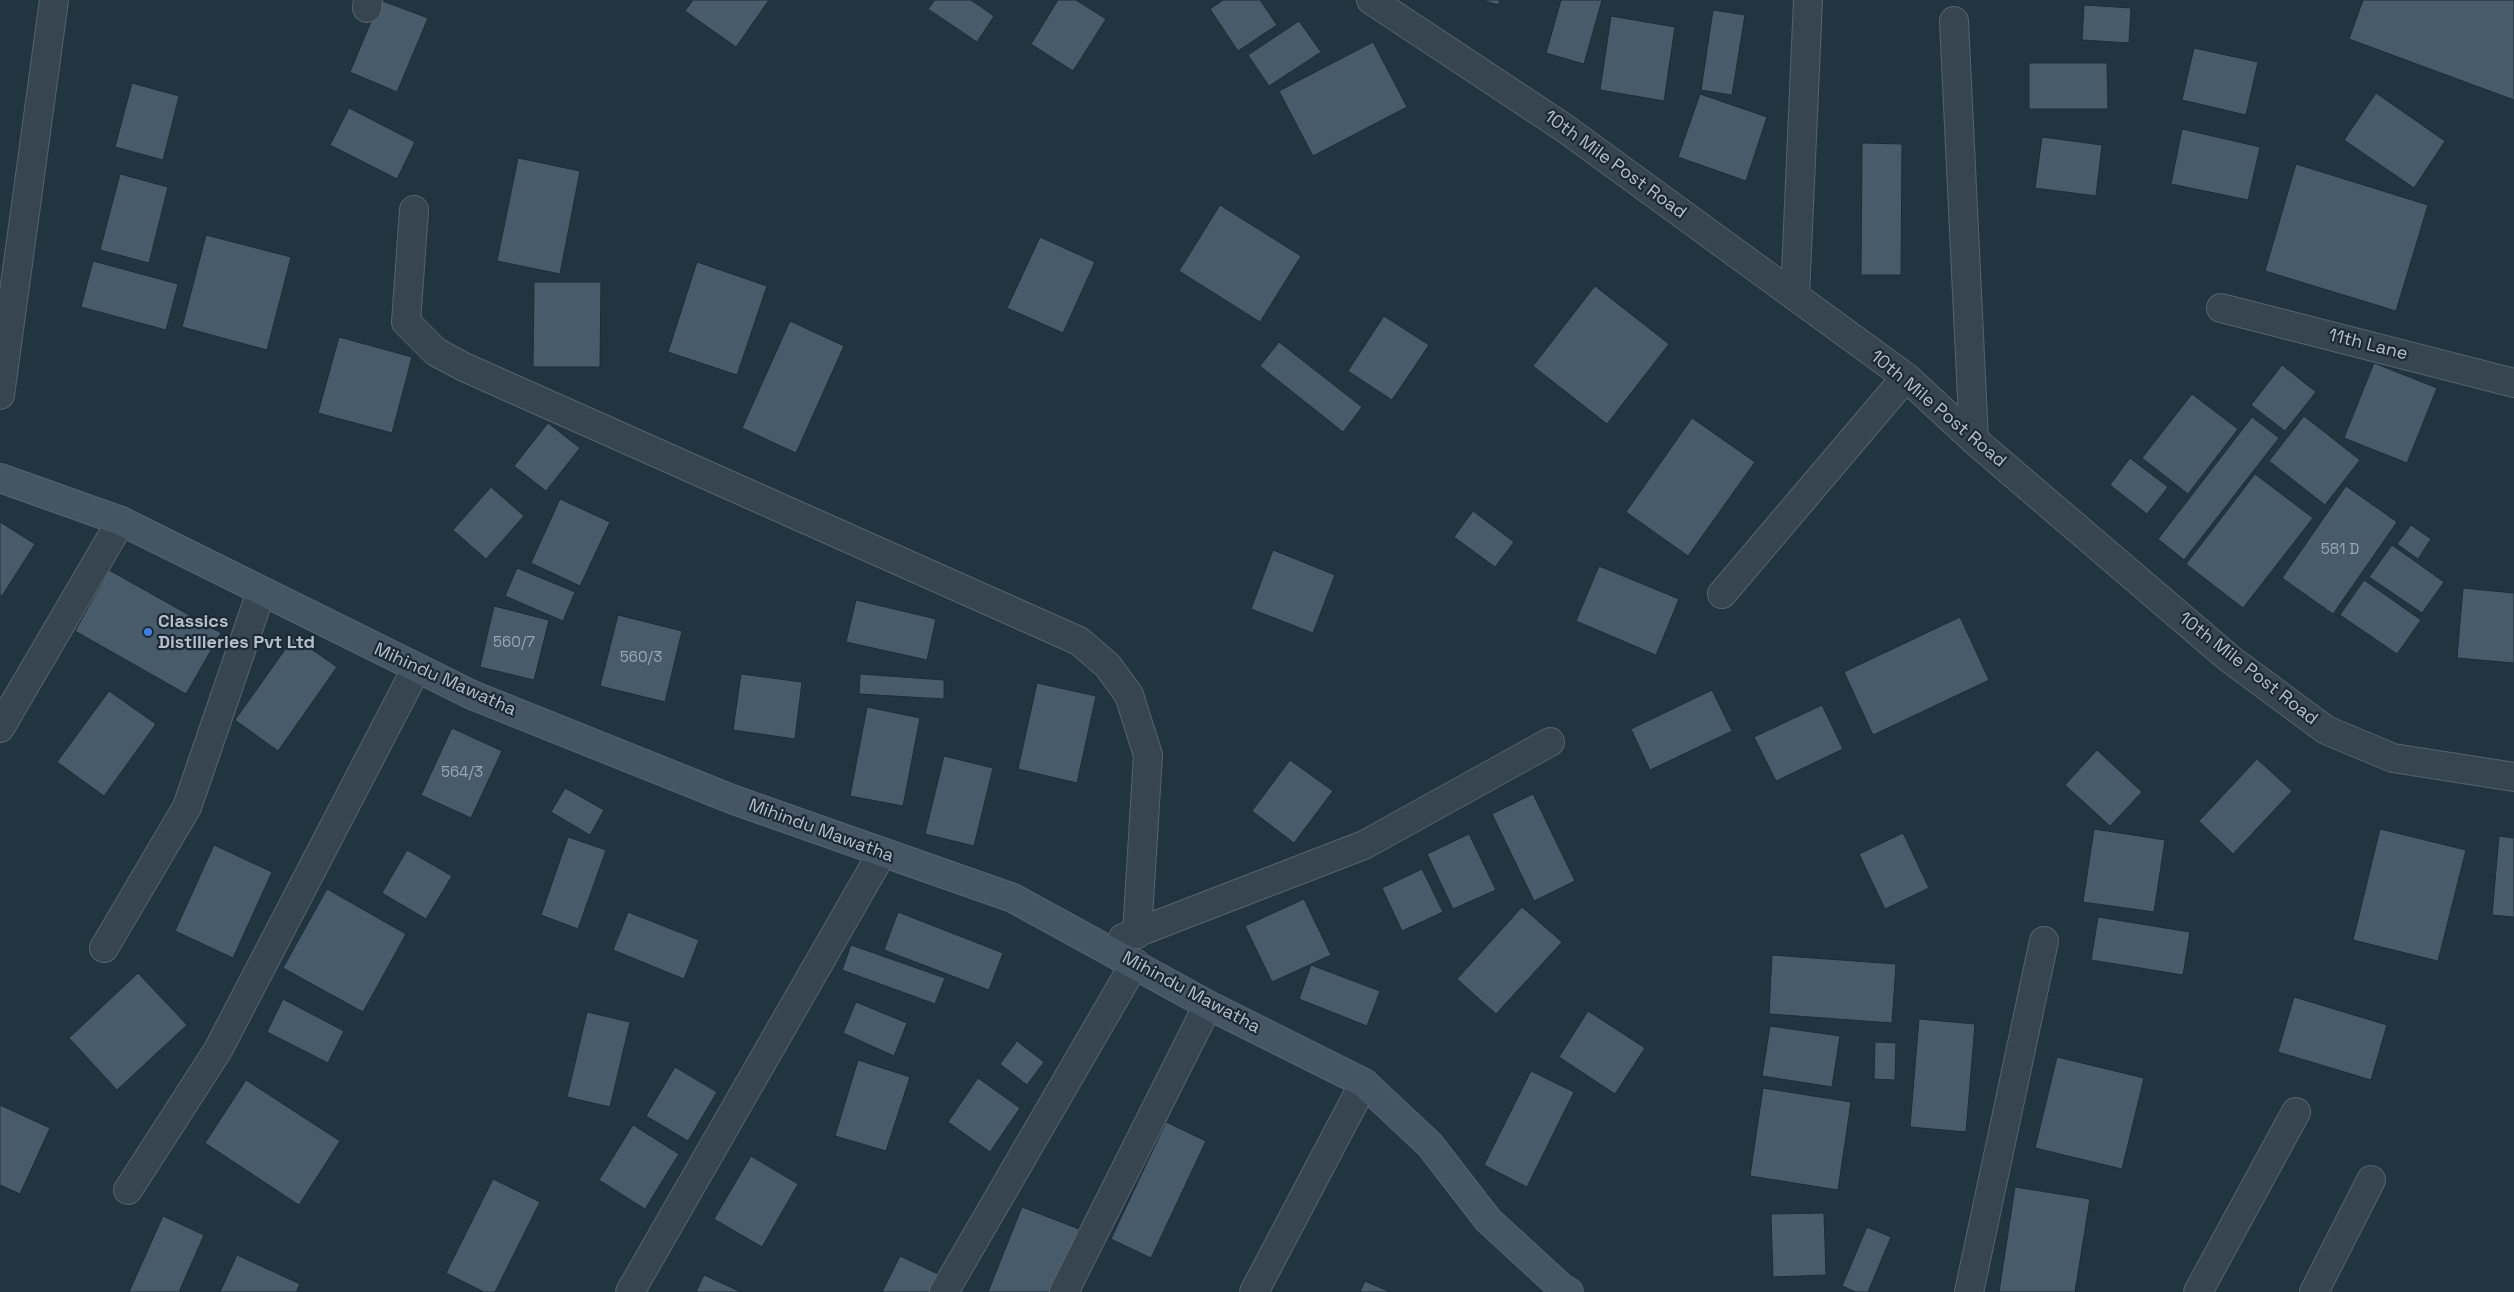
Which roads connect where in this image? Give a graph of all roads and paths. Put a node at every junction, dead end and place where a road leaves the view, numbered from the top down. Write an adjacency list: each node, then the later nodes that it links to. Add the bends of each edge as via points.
1 (54, 0): 10 (street)
2 (1371, 0): 6 (street, 10th Mile Post Road, via 1563,127)
3 (1808, 0): 6 (street)
4 (1954, 21): 11 (street)
5 (414, 210): 21 (street, via 406,322 436,352 1079,642 1108,666 1129,695 1148,755)
6 (1795, 296): 8 (street, 10th Mile Post Road)
7 (2221, 308): 9 (street, 11th Lane)
8 (1906, 377): 11 (street, 10th Mile Post Road); 15 (street)
9 (2514, 383)
10 (0, 395)
11 (1974, 440): 19 (street, 10th Mile Post Road, via 2230,659 2326,730 2393,758)
12 (0, 478): 13 (street, Mihindu Mawatha)
13 (121, 521): 14 (street, Mihindu Mawatha); 17 (street)
14 (261, 592): 16 (street, Mihindu Mawatha); 24 (street, via 187,807)
15 (1722, 594)
16 (416, 669): 20 (street, Mihindu Mawatha, via 472,695 734,800); 30 (street, via 218,1050)
17 (0, 728)
18 (1550, 742): 21 (street, via 1364,845)
19 (2514, 777)
20 (882, 853): 23 (street, Mihindu Mawatha, via 1013,898); 31 (street)
21 (1137, 934): 23 (street)
22 (2044, 941): 36 (street)
23 (1102, 945): 25 (street, Mihindu Mawatha)
24 (104, 948)
25 (1134, 963): 26 (street, Mihindu Mawatha); 32 (street)
26 (1208, 1006): 27 (street, Mihindu Mawatha); 33 (street)
27 (1364, 1083): 34 (street); 35 (street, Mihindu Mawatha, via 1430,1144 1488,1220)
28 (2296, 1112): 37 (street)
29 (2371, 1180): 38 (street)
30 (128, 1190)
31 (630, 1292)
32 (944, 1292)
33 (1064, 1292)
34 (1254, 1292)
35 (1569, 1292)
36 (1969, 1292)
37 (2198, 1292)
38 (2314, 1292)

